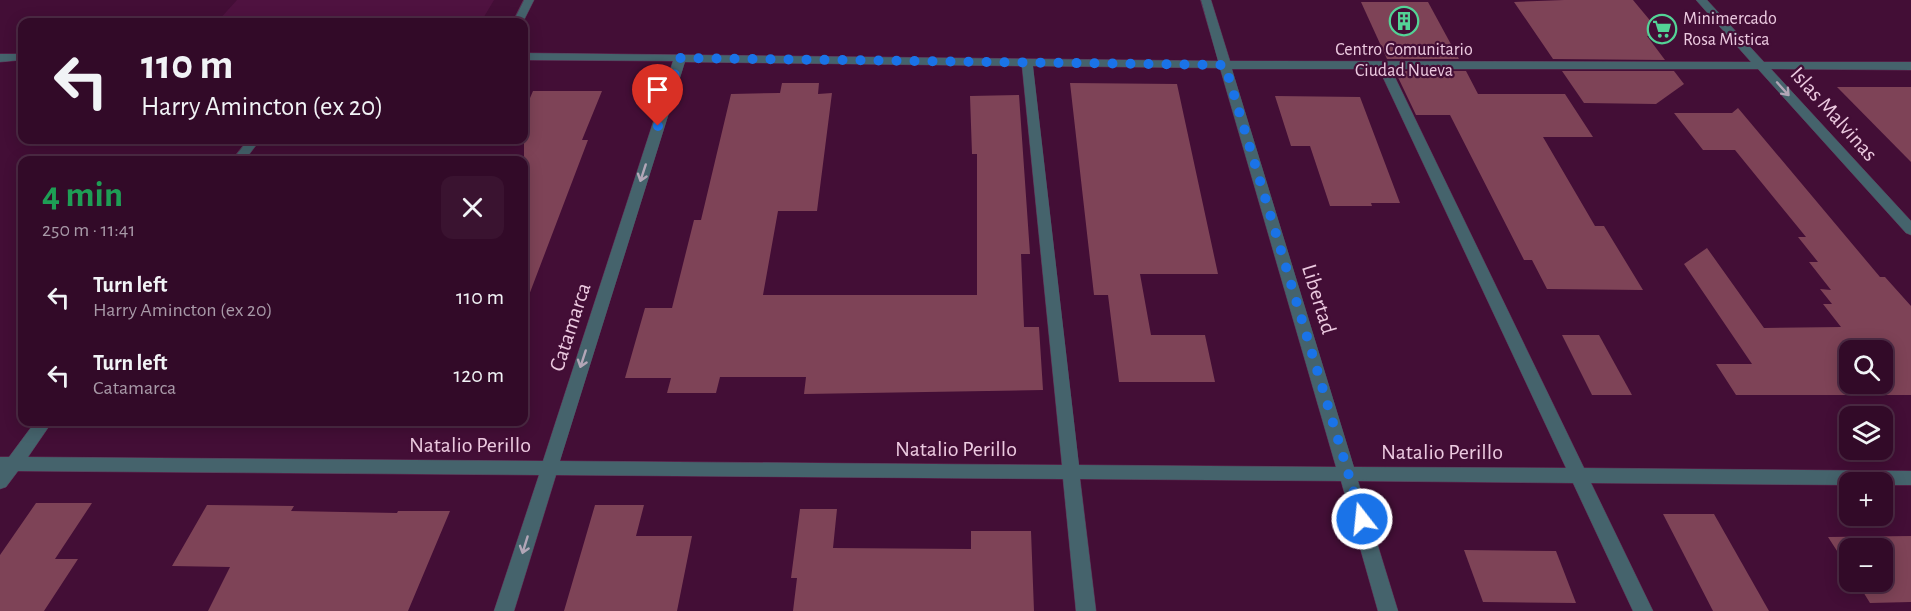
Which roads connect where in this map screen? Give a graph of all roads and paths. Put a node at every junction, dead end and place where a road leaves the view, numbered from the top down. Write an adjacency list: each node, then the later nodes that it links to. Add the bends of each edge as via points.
1 (529, 0): 4 (street)
2 (1206, 0): 10 (street, Libertad)
3 (1701, 0): 12 (street, Islas Malvinas)
4 (520, 18)
5 (528, 56): 8 (street)
6 (18, 57): 7 (street)
7 (0, 58)
8 (680, 58): 9 (street); 19 (street, Catamarca, one-way to 19)
9 (1027, 62): 10 (street); 20 (street)
10 (1225, 65): 11 (street); 21 (street, Libertad)
11 (1383, 65): 12 (street); 22 (street)
12 (1761, 65): 13 (street); 16 (street, Islas Malvinas, one-way to 16)
13 (1911, 66)
14 (251, 144): 15 (street)
15 (241, 156)
16 (1911, 230)
17 (41, 426): 18 (street)
18 (6, 464): 19 (street, Natalio Perillo); 24 (street)
19 (548, 468): 20 (street, Natalio Perillo); 25 (street, Catamarca, one-way to 25)
20 (1071, 472): 21 (street, Natalio Perillo); 26 (street)
21 (1348, 474): 22 (street, Natalio Perillo); 27 (street, Libertad)
22 (1579, 476): 23 (street, Natalio Perillo); 28 (street)
23 (1911, 478)
24 (0, 482)
25 (504, 611)
26 (1086, 611)
27 (1388, 611)
28 (1643, 611)

